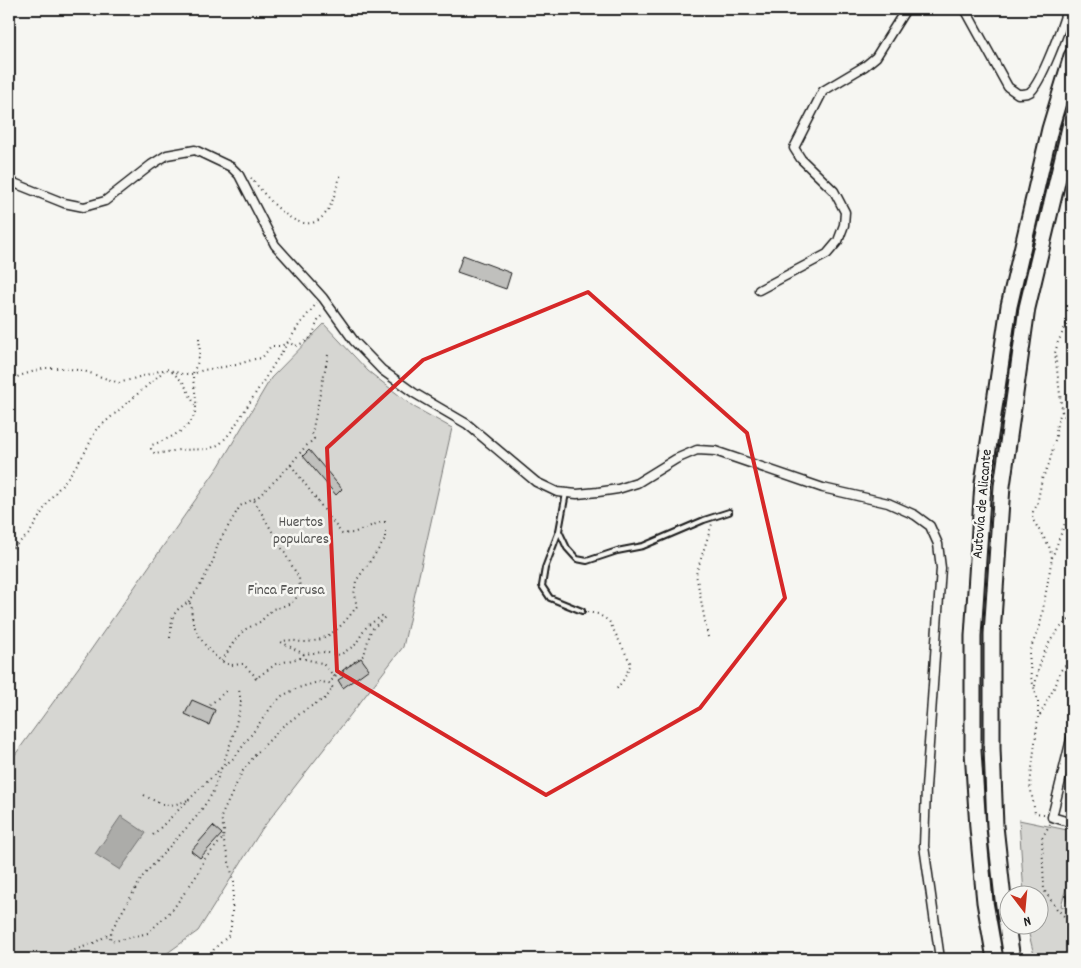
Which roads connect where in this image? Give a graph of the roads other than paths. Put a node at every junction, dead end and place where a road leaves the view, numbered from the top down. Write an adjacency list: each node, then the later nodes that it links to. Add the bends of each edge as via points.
1 (906, 9): 7 (street, via 876,57 823,91 794,148 834,191 845,212 838,241 827,254)
2 (965, 9): 3 (street, via 1008,87 1018,94 1028,93 1034,88)
3 (1067, 9)
4 (1072, 56): 18 (highway, Autovía de Alicante, via 1050,129 1009,306 983,483 973,636 973,751 985,902)
5 (1072, 119): 19 (highway, Autovía de Alicante, via 1027,308 1002,486 992,634 992,748 996,826)
6 (9, 181): 8 (street, via 64,203 84,207 105,201 167,155 195,150 231,167 239,174 275,245 382,370 467,424 536,482)
7 (759, 290)
8 (566, 493): 10 (lane); 17 (street, via 618,489 636,483 676,459 705,450 726,454 823,488 888,503 930,526 938,544 941,568 924,846)
9 (729, 512): 10 (lane, via 642,546 587,561 577,559)
10 (559, 531): 11 (lane, via 542,586 550,598)
11 (582, 611)
12 (1072, 735): 13 (street)
13 (1071, 744): 14 (street, via 1052,817)
14 (1072, 823)
15 (1072, 896): 16 (street)
16 (1072, 900)
17 (940, 959)
18 (995, 959)
19 (1012, 959)

